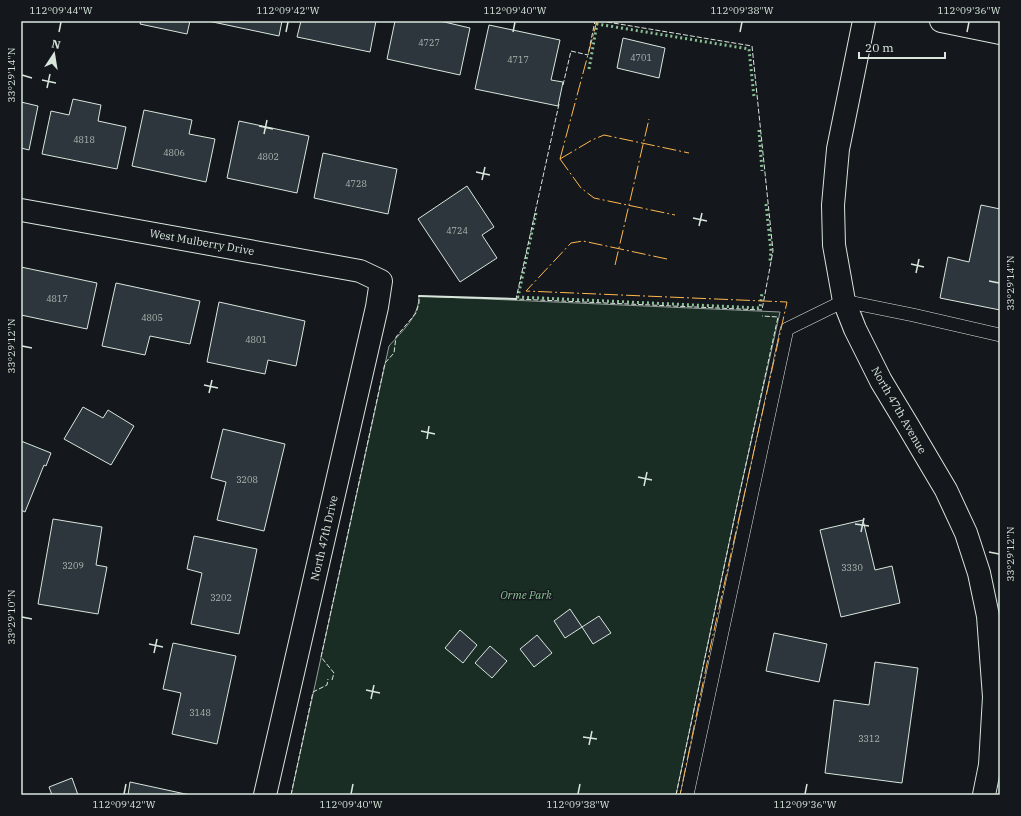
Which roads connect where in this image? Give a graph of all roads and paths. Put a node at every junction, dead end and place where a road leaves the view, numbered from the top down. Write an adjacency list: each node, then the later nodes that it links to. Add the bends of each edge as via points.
1 (864, 21): 6 (street, North 47th Avenue, via 838,149 834,205 834,245)
2 (941, 21): 3 (street)
3 (1000, 33)
4 (21, 210): 5 (street, West Mulberry Drive, via 360,271)
5 (380, 282): 8 (street, North 47th Drive, via 377,307)
6 (844, 301): 7 (lane); 9 (lane, via 787,329); 10 (street, North 47th Avenue, via 881,381 946,490 966,533 979,573 988,616 994,697 990,765)
7 (1000, 335)
8 (265, 795)
9 (687, 795)
10 (984, 795)

